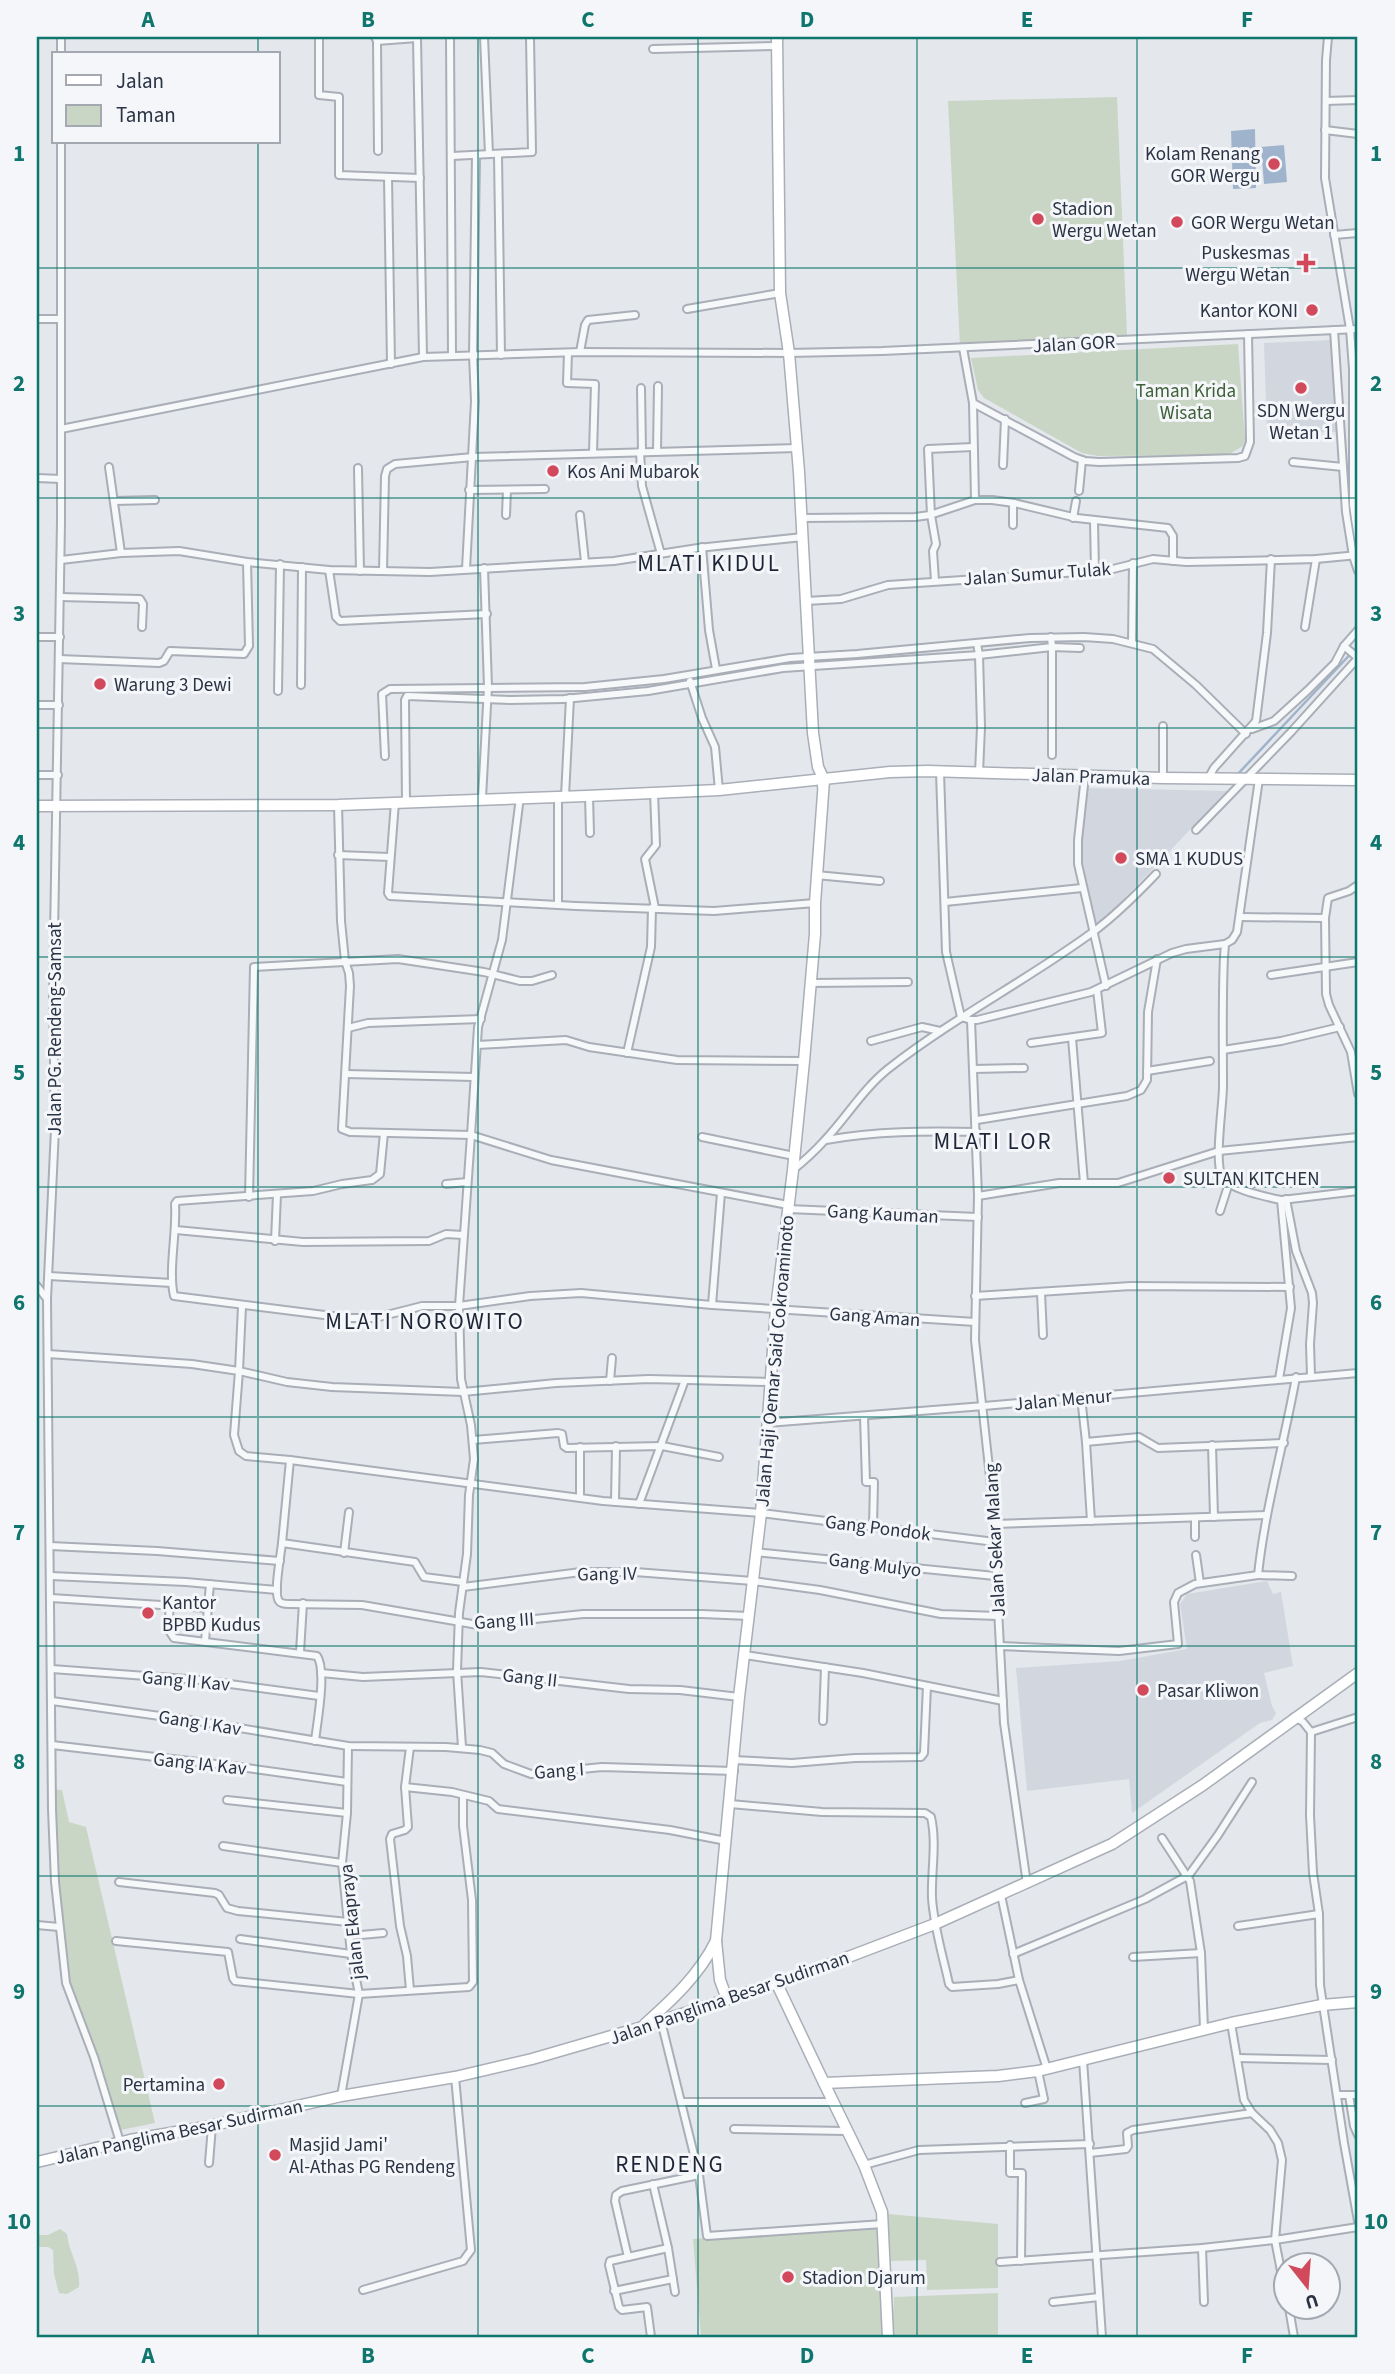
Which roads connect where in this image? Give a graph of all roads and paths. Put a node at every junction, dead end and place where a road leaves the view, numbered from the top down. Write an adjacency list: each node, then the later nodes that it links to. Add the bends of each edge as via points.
1 (319, 37): 20 (street, via 319,95 339,97 339,174)
2 (419, 37): 7 (street); 21 (street)
3 (450, 37): 19 (street)
4 (484, 37): 17 (street)
5 (530, 37): 18 (street, via 532,152)
6 (1328, 37): 11 (street)
7 (376, 39): 15 (street)
8 (776, 42): 9 (street); 24 (main road, Jalan Haji Oemar Said Cokroaminoto)
9 (653, 49)
10 (1358, 100): 11 (street)
11 (1326, 101): 12 (street)
12 (1325, 131): 13 (street); 23 (street, via 1325,178)
13 (1358, 134)
14 (61, 144): 28 (street, Jalan PG. Rendeng-Samsat)
15 (378, 151)
16 (476, 155): 17 (street); 19 (street); 36 (street)
17 (489, 155): 18 (street)
18 (498, 155): 37 (street)
19 (452, 156): 38 (street)
20 (388, 177): 21 (street); 40 (street)
21 (420, 178): 39 (street)
22 (1358, 233): 23 (street)
23 (1334, 236): 29 (street)
24 (780, 293): 25 (street); 35 (main road, Jalan Haji Oemar Said Cokroaminoto)
25 (687, 309)
26 (635, 315): 33 (street, via 589,320)
27 (37, 319): 28 (street)
28 (61, 319): 45 (street, Jalan PG. Rendeng-Samsat)
29 (1350, 329): 30 (street, Jalan GOR); 57 (street)
30 (1334, 330): 31 (street, Jalan GOR); 56 (street)
31 (1248, 334): 32 (street, Jalan GOR); 52 (street, via 1250,442 1245,456)
32 (963, 348): 35 (street, Jalan GOR); 43 (street)
33 (580, 352): 34 (street, Jalan GOR); 35 (street, Jalan GOR)
34 (568, 353): 37 (street, Jalan GOR); 50 (street, via 567,383 594,384)
35 (789, 353): 47 (main road, Jalan Haji Oemar Said Cokroaminoto)
36 (473, 355): 37 (street, Jalan GOR); 38 (street, Jalan GOR); 51 (street)
37 (501, 355)
38 (453, 356): 39 (street, Jalan GOR)
39 (423, 357): 40 (street, Jalan GOR)
40 (391, 364): 45 (street, Jalan GOR)
41 (658, 386): 48 (street)
42 (641, 388): 49 (street)
43 (973, 403): 44 (street); 46 (street)
44 (1005, 419): 52 (street); 54 (street)
45 (61, 429): 60 (street, Jalan PG. Rendeng-Samsat)
46 (973, 447): 66 (street); 72 (street, via 928,448)
47 (797, 448): 48 (street); 73 (main road, Jalan Haji Oemar Said Cokroaminoto)
48 (657, 451): 49 (street)
49 (641, 452): 50 (street); 81 (street, via 642,486)
50 (593, 453): 51 (street)
51 (473, 457): 62 (street); 96 (street, via 395,464 387,469)
52 (1082, 460): 64 (street)
53 (1293, 462): 56 (street)
54 (1003, 465)
55 (109, 467): 67 (street)
56 (1343, 467): 82 (street)
57 (1356, 467): 78 (street, via 1353,505)
58 (358, 468): 95 (street)
59 (37, 478): 60 (street)
60 (61, 479): 85 (street, Jalan PG. Rendeng-Samsat)
61 (545, 489): 63 (street)
62 (469, 490): 63 (street); 93 (street)
63 (507, 490): 70 (street)
64 (1079, 491)
65 (155, 500): 67 (street)
66 (975, 500): 69 (street); 72 (street)
67 (114, 501): 80 (street)
68 (1076, 501): 74 (street)
69 (1013, 503): 74 (street); 76 (street)
70 (506, 515)
71 (580, 515): 88 (street)
72 (931, 515): 73 (street); 99 (street)
73 (802, 518): 77 (main road, Jalan Haji Oemar Said Cokroaminoto)
74 (1073, 518): 75 (street)
75 (1094, 520): 86 (street, via 1168,528 1173,536); 97 (street)
76 (1013, 525)
77 (803, 537): 79 (street); 101 (main road, Jalan Haji Oemar Said Cokroaminoto)
78 (1358, 539)
79 (702, 547): 81 (street); 116 (street)
80 (121, 553): 85 (street); 87 (street, via 179,551)
81 (661, 554): 88 (street)
82 (1356, 555): 84 (street, Jalan Sumur Tulak); 98 (street)
83 (1271, 559): 84 (street, Jalan Sumur Tulak); 86 (street, Jalan Sumur Tulak); 125 (street, via 1258,717)
84 (1316, 559): 104 (street)
85 (61, 560): 100 (street, Jalan PG. Rendeng-Samsat)
86 (1173, 561): 89 (street, Jalan Sumur Tulak)
87 (247, 562): 90 (street); 114 (street, via 249,646 244,654 170,651 159,663)
88 (585, 562): 92 (street)
89 (1133, 563): 97 (street, Jalan Sumur Tulak); 109 (street)
90 (280, 564): 91 (street); 119 (street)
91 (302, 567): 94 (street); 118 (street)
92 (484, 568): 93 (street); 102 (street)
93 (466, 569): 96 (street)
94 (329, 570): 95 (street); 102 (street, via 340,621)
95 (360, 571): 96 (street)
96 (383, 571)
97 (1095, 571): 99 (street, Jalan Sumur Tulak)
98 (1358, 572)
99 (935, 581): 101 (street, Jalan Sumur Tulak)
100 (60, 597): 103 (street, via 140,599); 107 (street, Jalan PG. Rendeng-Samsat)
101 (806, 601): 115 (main road, Jalan Haji Oemar Said Cokroaminoto)
102 (487, 614): 120 (street)
103 (142, 626)
104 (1305, 627)
105 (1358, 630): 110 (street)
106 (37, 637): 107 (street)
107 (60, 637): 114 (street, Jalan PG. Rendeng-Samsat)
108 (1052, 642): 109 (street, via 1084,637); 111 (street); 112 (street); 112 (street); 126 (street)
109 (1132, 643): 125 (street, via 1166,658)
110 (1345, 646): 113 (street); 125 (street, via 1335,663 1282,714)
111 (1080, 648)
112 (978, 649): 115 (street); 115 (street); 129 (street)
113 (1357, 657): 135 (street)
114 (59, 659): 123 (street, Jalan PG. Rendeng-Samsat)
115 (810, 661): 116 (street); 117 (street); 138 (main road, Jalan Haji Oemar Said Cokroaminoto, via 813,733)
116 (716, 668): 117 (street)
117 (689, 679): 120 (street); 121 (street, via 648,691); 139 (street, via 715,747)
118 (301, 685)
119 (278, 691)
120 (487, 693): 121 (street); 127 (street, via 385,691); 144 (street); 145 (street, via 405,698)
121 (570, 698): 141 (street)
122 (37, 705): 123 (street)
123 (59, 705): 132 (street, Jalan PG. Rendeng-Samsat)
124 (1163, 726): 133 (street)
125 (1247, 733): 134 (street)
126 (1052, 755)
127 (385, 756)
128 (940, 772): 129 (main road, Jalan Pramuka); 138 (main road, Jalan Pramuka, via 890,772); 159 (street)
129 (979, 773): 131 (main road, Jalan Pramuka)
130 (37, 775): 132 (street)
131 (1085, 776): 133 (main road, Jalan Pramuka); 157 (street, via 1078,840)
132 (58, 778): 148 (street, Jalan PG. Rendeng-Samsat)
133 (1163, 778): 134 (main road, Jalan Pramuka)
134 (1209, 779): 135 (main road, Jalan Pramuka)
135 (1246, 779): 136 (main road, Jalan Pramuka); 149 (street)
136 (1259, 779): 137 (main road, Jalan Pramuka); 163 (street)
137 (1358, 780)
138 (823, 785): 139 (main road, Jalan Pramuka); 154 (main road, Jalan Haji Oemar Said Cokroaminoto)
139 (719, 790): 140 (main road, Jalan Pramuka)
140 (654, 792): 142 (main road, Jalan Pramuka); 162 (street, via 656,845 645,859)
141 (561, 796): 142 (main road, Jalan Pramuka); 143 (main road, Jalan Pramuka); 161 (street)
142 (589, 796): 150 (street)
143 (520, 797): 144 (main road, Jalan Pramuka); 158 (street)
144 (482, 799): 145 (main road, Jalan Pramuka)
145 (400, 802): 146 (main road, Jalan Pramuka); 152 (street)
146 (338, 805): 148 (main road, Jalan Pramuka); 151 (street)
147 (37, 806): 148 (main road, Jalan Pramuka)
148 (56, 806): 225 (street, Jalan PG. Rendeng-Samsat, via 55,1129)
149 (1196, 830)
150 (590, 833)
151 (338, 855): 152 (street); 168 (street)
152 (390, 857): 158 (street, via 390,896)
153 (1156, 874): 165 (street)
154 (816, 875): 155 (street); 160 (main road, Jalan Haji Oemar Said Cokroaminoto)
155 (880, 881)
156 (1358, 885): 164 (street, via 1328,898)
157 (1082, 888): 159 (street); 165 (street)
158 (506, 902): 161 (street); 171 (street)
159 (945, 902): 178 (street, via 946,952)
160 (815, 903): 162 (street, via 714,911); 175 (main road, Jalan Haji Oemar Said Cokroaminoto)
161 (558, 905): 162 (street)
162 (654, 908): 189 (street, via 651,947)
163 (1240, 917): 164 (street); 166 (street, via 1236,936)
164 (1325, 918): 170 (street)
165 (1094, 931): 176 (street); 178 (street)
166 (1225, 944): 167 (street, via 1186,949); 188 (street)
167 (1157, 959): 176 (street); 194 (street, via 1148,1012)
168 (345, 961): 171 (street, via 406,959); 182 (street, via 350,986); 217 (street, via 253,968)
169 (1358, 962): 170 (street)
170 (1324, 968): 173 (street); 181 (street, via 1329,1005)
171 (494, 974): 172 (street, via 527,982); 179 (street)
172 (552, 975)
173 (1271, 975)
174 (908, 982): 175 (street)
175 (811, 983): 191 (main road, Jalan Haji Oemar Said Cokroaminoto)
176 (1107, 986): 177 (street)
177 (1097, 989): 180 (street); 184 (street, via 1103,1031)
178 (961, 1017): 180 (street); 183 (street)
179 (481, 1018): 182 (street); 187 (street)
180 (971, 1020): 193 (street, Jalan Sekar Malang)
181 (1340, 1027): 188 (street); 197 (street, via 1351,1052)
182 (348, 1028): 195 (street)
183 (940, 1031): 185 (street, via 922,1027); 205 (street, via 885,1071)
184 (1072, 1038): 186 (street); 198 (street)
185 (872, 1041)
186 (1031, 1043)
187 (477, 1045): 189 (street, via 566,1040); 196 (street)
188 (1223, 1050): 206 (street)
189 (627, 1053): 191 (street, via 677,1060)
190 (1210, 1061): 194 (street)
191 (804, 1062): 207 (main road, Jalan Haji Oemar Said Cokroaminoto)
192 (1024, 1068): 193 (street)
193 (974, 1069): 199 (street, Jalan Sekar Malang)
194 (1147, 1071): 198 (street, via 1145,1087 1134,1094)
195 (346, 1074): 196 (street); 201 (street, Gang Kauman, via 342,1131)
196 (474, 1077): 202 (street)
197 (1358, 1094)
198 (1076, 1104): 199 (street); 210 (street)
199 (976, 1120): 200 (street, Jalan Sekar Malang)
200 (977, 1132): 205 (street, via 909,1130); 216 (street, Jalan Sekar Malang)
201 (384, 1133): 202 (street, Gang Kauman); 215 (street, via 377,1178)
202 (471, 1135): 209 (street); 214 (street, Gang Kauman, via 551,1160)
203 (702, 1137): 207 (street)
204 (1358, 1137): 206 (street)
205 (825, 1140): 208 (street)
206 (1219, 1151): 210 (street, via 1118,1183); 211 (street, via 1220,1173)
207 (794, 1156): 208 (main road, Jalan Haji Oemar Said Cokroaminoto)
208 (793, 1170): 219 (main road, Jalan Haji Oemar Said Cokroaminoto)
209 (467, 1182): 212 (street); 223 (street)
210 (1084, 1183): 216 (street)
211 (1229, 1183): 218 (street); 220 (street)
212 (446, 1184)
213 (1358, 1191): 218 (street)
214 (721, 1193): 219 (street, Gang Kauman); 234 (street)
215 (277, 1194): 217 (street); 224 (street)
216 (978, 1196): 221 (street, Jalan Sekar Malang)
217 (249, 1197): 222 (street, via 177,1201)
218 (1283, 1200): 228 (street); 242 (street, via 1312,1293)
219 (788, 1207): 221 (street, Gang Kauman); 235 (main road, Jalan Haji Oemar Said Cokroaminoto)
220 (1220, 1211)
221 (978, 1217): 230 (street, Jalan Sekar Malang)
222 (176, 1230): 224 (street); 226 (street)
223 (463, 1235): 224 (street, via 446,1234 429,1241); 233 (street)
224 (275, 1241)
225 (49, 1276): 226 (street); 231 (street, Jalan PG. Rendeng-Samsat)
226 (172, 1283): 232 (street, Gang Aman, via 176,1297)
227 (37, 1286): 231 (street)
228 (1290, 1287): 229 (street, via 1131,1286); 244 (street)
229 (1041, 1293): 230 (street); 237 (street)
230 (975, 1296): 236 (street, Jalan Sekar Malang)
231 (47, 1299): 238 (street, Jalan PG. Rendeng-Samsat)
232 (242, 1306): 233 (street, Gang Aman, via 375,1318 422,1306); 240 (street)
233 (459, 1306): 234 (street, Gang Aman, via 581,1293); 248 (street)
234 (712, 1306): 235 (street, Gang Aman)
235 (776, 1310): 236 (street, Gang Aman); 247 (main road, Jalan Haji Oemar Said Cokroaminoto)
236 (975, 1322): 250 (street, Jalan Sekar Malang)
237 (1043, 1335)
238 (48, 1354): 240 (street); 277 (street, Jalan PG. Rendeng-Samsat)
239 (612, 1358): 246 (street)
240 (239, 1371): 248 (street, via 332,1387); 261 (street, Gang Pondok, via 234,1435 239,1451 246,1456)
241 (1358, 1373): 242 (street, Jalan Menur)
242 (1311, 1376): 243 (street, Jalan Menur)
243 (1296, 1377): 244 (street, Jalan Menur); 255 (street)
244 (1279, 1379): 249 (street, Jalan Menur)
245 (685, 1380): 246 (street); 247 (street); 257 (street)
246 (610, 1381): 248 (street)
247 (769, 1382): 252 (main road, Jalan Haji Oemar Said Cokroaminoto)
248 (463, 1392): 253 (street)
249 (1081, 1397): 250 (street, Jalan Menur); 254 (street)
250 (984, 1406): 251 (street, Jalan Menur); 272 (street, Jalan Sekar Malang)
251 (864, 1416): 252 (street, Jalan Menur); 273 (street, via 866,1482 874,1482)
252 (767, 1423): 267 (main road, Jalan Haji Oemar Said Cokroaminoto)
253 (473, 1440): 259 (street, via 558,1433 565,1448); 262 (street)
254 (1086, 1442): 258 (street, via 1142,1437 1156,1448); 271 (street)
255 (1284, 1443): 258 (street); 268 (street)
256 (616, 1446): 257 (street); 259 (street); 264 (street)
257 (662, 1446): 260 (street); 265 (street)
258 (1212, 1446): 269 (street)
259 (580, 1447): 263 (street)
260 (719, 1457)
261 (290, 1460): 262 (street, Gang Pondok); 276 (street)
262 (470, 1485): 263 (street, Gang Pondok); 289 (street)
263 (580, 1498): 264 (street, Gang Pondok)
264 (615, 1502): 265 (street, Gang Pondok)
265 (639, 1504): 267 (street, Gang Pondok)
266 (349, 1512): 279 (street)
267 (761, 1513): 273 (street, Gang Pondok); 278 (main road, Jalan Haji Oemar Said Cokroaminoto)
268 (1266, 1515): 269 (street); 282 (street)
269 (1214, 1517): 270 (street)
270 (1195, 1518): 271 (street); 274 (street)
271 (1091, 1521): 272 (street)
272 (994, 1524): 275 (street, Jalan Sekar Malang)
273 (873, 1527): 275 (street, Gang Pondok)
274 (1195, 1537)
275 (995, 1542): 284 (street, Jalan Sekar Malang)
276 (282, 1543): 279 (street, Gang IV); 281 (street)
277 (50, 1546): 281 (street); 283 (street, Jalan PG. Rendeng-Samsat)
278 (755, 1552): 284 (street, Gang Mulyo); 286 (main road, Jalan Haji Oemar Said Cokroaminoto)
279 (344, 1553): 289 (street, Gang IV, via 415,1562 424,1577)
280 (1196, 1555): 287 (street)
281 (280, 1561): 290 (street)
282 (1258, 1575): 285 (street); 287 (street)
283 (51, 1576): 288 (street); 291 (street, Jalan PG. Rendeng-Samsat)
284 (995, 1576): 296 (street, Jalan Sekar Malang)
285 (1292, 1576)
286 (752, 1581): 289 (street, Gang IV, via 608,1571); 295 (main road, Jalan Haji Oemar Said Cokroaminoto); 296 (street, Gang IV, via 941,1614)
287 (1200, 1583): 299 (street, via 1178,1593 1174,1611 1178,1644 1119,1651)
288 (210, 1584): 290 (street); 294 (street)
289 (463, 1584): 297 (street)
290 (276, 1590): 292 (street, Gang III, via 281,1603)
291 (51, 1598): 293 (street); 303 (street, Jalan PG. Rendeng-Samsat)
292 (303, 1603): 297 (street, Gang III, via 362,1605); 300 (street)
293 (169, 1606): 294 (street); 298 (street, via 172,1637)
294 (208, 1608): 298 (street)
295 (749, 1616): 297 (street, Gang III, via 583,1615 492,1625); 301 (main road, Jalan Haji Oemar Said Cokroaminoto)
296 (998, 1616): 299 (street, Jalan Sekar Malang)
297 (459, 1622): 304 (street)
298 (205, 1641): 300 (street)
299 (1000, 1646): 311 (street, Jalan Sekar Malang)
300 (300, 1653): 306 (street, via 317,1656)
301 (745, 1655): 302 (street); 309 (main road, Jalan Haji Oemar Said Cokroaminoto)
302 (825, 1667): 307 (street); 314 (street)
303 (52, 1669): 308 (street, Gang II Kav, via 200,1680); 310 (street, Jalan PG. Rendeng-Samsat)
304 (457, 1671): 306 (street, Gang II, via 363,1677); 309 (street, Gang II); 320 (street)
305 (1358, 1672): 312 (main road, Jalan Panglima Besar Sudirman)
306 (321, 1673): 308 (street)
307 (927, 1686): 311 (street); 321 (street, Gang I, via 925,1753 921,1757)
308 (319, 1696): 316 (street)
309 (739, 1696): 321 (main road, Jalan Haji Oemar Said Cokroaminoto)
310 (52, 1701): 316 (street, Gang I Kav); 317 (street, Jalan PG. Rendeng-Samsat)
311 (1003, 1701): 335 (street, Jalan Sekar Malang)
312 (1294, 1717): 315 (street); 335 (main road, Jalan Panglima Besar Sudirman, via 1140,1827)
313 (1358, 1717): 315 (street)
314 (823, 1721)
315 (1311, 1732): 337 (street, via 1310,1815)
316 (315, 1741): 318 (street, Gang I Kav)
317 (52, 1745): 322 (street, Gang IA Kav); 342 (street, Jalan PG. Rendeng-Samsat)
318 (348, 1746): 319 (street, Gang I); 322 (street, jalan Ekapraya)
319 (410, 1747): 320 (street, Gang I); 324 (street)
320 (462, 1747): 321 (street, Gang I, via 492,1753 504,1764 531,1774 602,1767)
321 (734, 1766): 327 (main road, Jalan Haji Oemar Said Cokroaminoto)
322 (347, 1782): 328 (street, jalan Ekapraya)
323 (1252, 1782): 333 (street)
324 (405, 1787): 325 (street); 354 (street, via 408,1827 390,1839)
325 (463, 1795): 330 (street, via 489,1801 498,1809); 354 (street, via 473,1982 468,1987)
326 (227, 1800): 328 (street)
327 (730, 1804): 330 (main road, Jalan Haji Oemar Said Cokroaminoto); 339 (street, via 931,1816)
328 (347, 1813): 332 (street, jalan Ekapraya)
329 (1162, 1838): 333 (street)
330 (726, 1841): 347 (main road, Jalan Haji Oemar Said Cokroaminoto)
331 (223, 1846): 332 (street)
332 (342, 1863): 338 (street, jalan Ekapraya)
333 (1189, 1875): 348 (street); 350 (street, via 1145,1899)
334 (119, 1882): 338 (street, via 215,1893 227,1908 238,1911)
335 (1027, 1884): 336 (main road, Jalan Panglima Besar Sudirman)
336 (1001, 1895): 339 (main road, Jalan Panglima Besar Sudirman); 350 (street)
337 (1319, 1914): 341 (street); 358 (street)
338 (348, 1922): 344 (street, jalan Ekapraya)
339 (935, 1924): 352 (street, via 951,1986); 353 (main road, Jalan Panglima Besar Sudirman)
340 (37, 1925): 342 (street)
341 (1238, 1926)
342 (59, 1927): 380 (street, Jalan PG. Rendeng-Samsat, via 66,1983)
343 (383, 1933): 344 (street)
344 (350, 1936): 349 (street, jalan Ekapraya)
345 (240, 1939): 349 (street)
346 (116, 1941): 355 (street, via 228,1952 235,1982)
347 (716, 1941): 356 (main road, Jalan Haji Oemar Said Cokroaminoto); 361 (main road, via 688,1984)
348 (1201, 1953): 351 (street); 362 (street)
349 (351, 1954): 355 (street, jalan Ekapraya)
350 (1013, 1954): 352 (street)
351 (1133, 1957)
352 (1019, 1980): 366 (street)
353 (777, 1984): 356 (main road, Jalan Panglima Besar Sudirman); 368 (main road)
354 (410, 1990): 355 (street)
355 (359, 1994): 371 (street, jalan Ekapraya)
356 (727, 1999): 359 (main road, Jalan Panglima Besar Sudirman)
357 (1358, 2001): 358 (main road)
358 (1322, 2005): 360 (main road); 365 (street)
359 (660, 2021): 361 (main road, Jalan Panglima Besar Sudirman); 372 (street)
360 (1231, 2023): 362 (main road); 363 (street)
361 (639, 2028): 367 (main road, Jalan Panglima Besar Sudirman)
362 (1204, 2029): 364 (main road)
363 (1237, 2059): 365 (street); 375 (street, via 1244,2100)
364 (1083, 2060): 366 (main road); 381 (street)
365 (1332, 2060): 369 (street)
366 (1043, 2070): 368 (main road, via 985,2077); 374 (street, via 1044,2099)
367 (455, 2077): 371 (main road, Jalan Panglima Besar Sudirman); 401 (street, via 471,2250 463,2261)
368 (824, 2083): 373 (main road)
369 (1343, 2095): 370 (street); 379 (street); 389 (street)
370 (1358, 2095)
371 (341, 2096): 376 (main road, Jalan Panglima Besar Sudirman)
372 (681, 2102): 373 (street); 387 (street)
373 (831, 2102): 378 (main road)
374 (1025, 2103)
375 (1252, 2113): 383 (street, via 1133,2130 1127,2133 1126,2149); 392 (street, via 1270,2130 1282,2161)
376 (212, 2126): 380 (main road, Jalan Panglima Besar Sudirman); 385 (street)
377 (734, 2129): 378 (street)
378 (845, 2131): 386 (main road)
379 (1358, 2135)
380 (120, 2142): 384 (main road, Jalan Panglima Besar Sudirman)
381 (1090, 2144): 382 (street); 383 (street)
382 (1010, 2145): 386 (street, via 919,2150); 398 (street, via 1010,2173 1022,2174)
383 (1090, 2153): 396 (street)
384 (37, 2162)
385 (209, 2163)
386 (863, 2165): 390 (main road)
387 (699, 2175): 388 (street); 390 (street, via 706,2236)
388 (653, 2184): 393 (street); 397 (street, via 617,2195)
389 (1358, 2221)
390 (883, 2224): 408 (main road)
391 (1358, 2227): 392 (street)
392 (1275, 2240): 394 (street); 395 (street)
393 (668, 2248): 397 (street); 400 (street)
394 (1202, 2248): 396 (street); 406 (street)
395 (1277, 2252)
396 (1096, 2255): 398 (street); 404 (street)
397 (628, 2257): 402 (street, via 610,2260)
398 (1021, 2260): 399 (street)
399 (1000, 2262)
400 (673, 2279): 402 (street); 403 (street)
401 (363, 2290)
402 (614, 2291): 407 (street, via 622,2310 646,2307)
403 (675, 2292)
404 (1099, 2297): 405 (street); 409 (street)
405 (1053, 2302)
406 (1204, 2302)
407 (651, 2337)
408 (888, 2337)
409 (1102, 2337)

